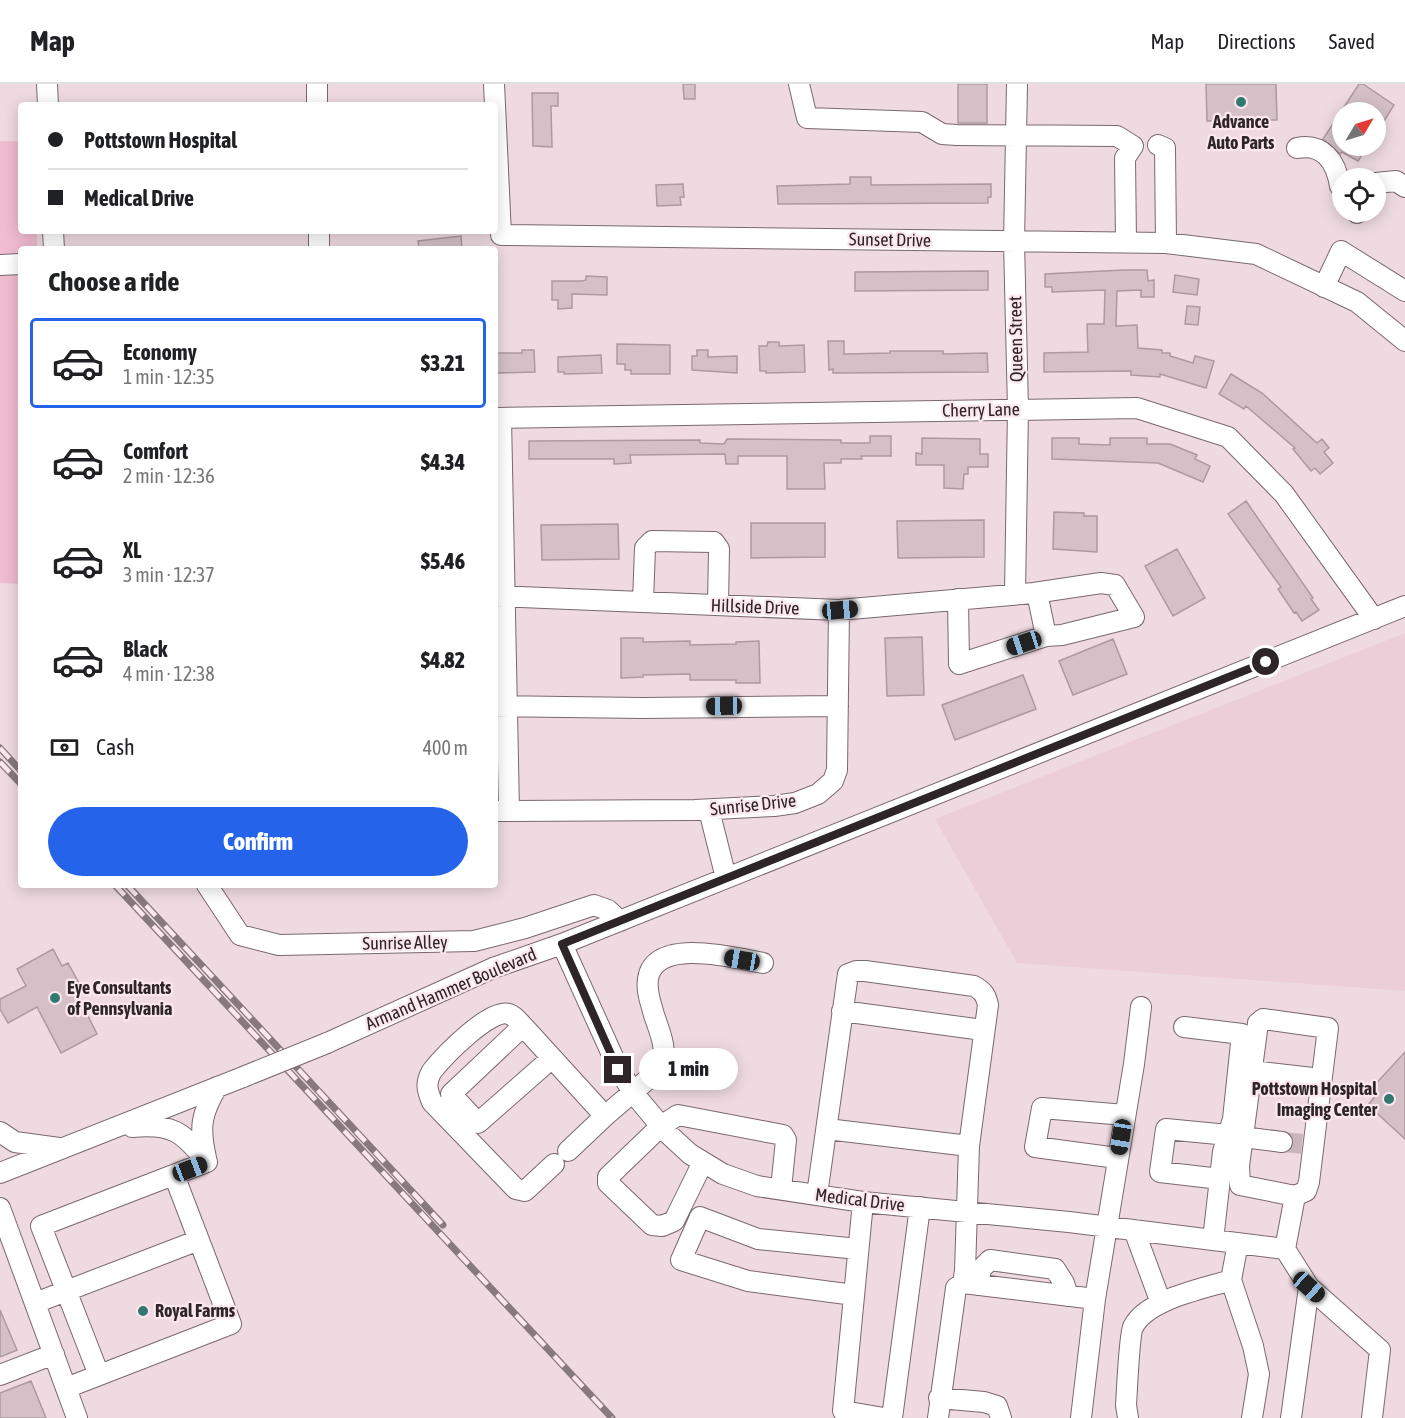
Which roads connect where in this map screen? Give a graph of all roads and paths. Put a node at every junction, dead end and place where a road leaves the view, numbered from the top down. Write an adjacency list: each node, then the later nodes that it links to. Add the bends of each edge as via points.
1 (47, 84): 6 (street)
2 (317, 84): 7 (street)
3 (495, 84): 8 (street, Sunset Drive)
4 (799, 84): 9 (street, via 807,118 922,122 942,134)
5 (1017, 84): 9 (street, Queen Street)
6 (48, 102)
7 (317, 102)
8 (495, 102)
9 (1016, 135): 16 (street, Queen Street); 17 (street, via 1117,136 1133,147 1125,158)
10 (1158, 145): 18 (street, via 1165,148 1167,162)
11 (1297, 148): 12 (street, via 1311,145)
12 (1336, 168)
13 (1386, 182): 14 (street, via 1396,181)
14 (1405, 187)
15 (498, 223): 16 (street, Sunset Drive, via 501,235)
16 (1014, 242): 17 (street, Sunset Drive); 24 (street, Queen Street)
17 (1126, 242): 18 (street, Sunset Drive)
18 (1166, 243): 21 (street, Sunset Drive, via 1256,254)
19 (18, 264): 20 (street)
20 (0, 265)
21 (1324, 287): 22 (street, via 1341,251); 23 (street, Sunset Drive, via 1357,302)
22 (1405, 291)
23 (1405, 341)
24 (1018, 409): 25 (street, Cherry Lane); 26 (street, Queen Street); 34 (street, Cherry Lane, via 1137,408 1228,437 1284,494)
25 (498, 418): 28 (street)
26 (1015, 593): 27 (street, Hillside Drive); 29 (street, Hillside Drive)
27 (1037, 593): 35 (street); 35 (street, Hillside Drive, via 1101,583 1115,585 1134,617)
28 (499, 596): 30 (street, Hillside Drive); 37 (street)
29 (958, 599): 33 (street, Hillside Drive); 35 (street, via 959,664)
30 (643, 602): 31 (street, Hillside Drive); 31 (street, via 648,543 714,542 719,549)
31 (718, 605): 33 (street, Hillside Drive)
32 (1405, 606): 34 (street, Armand Hammer Boulevard)
33 (840, 610): 36 (street, Sunrise Drive)
34 (1374, 619): 40 (street, Armand Hammer Boulevard)
35 (1047, 636)
36 (838, 705): 37 (street); 39 (street, Sunrise Drive, via 837,770 826,788 795,803)
37 (501, 706): 38 (street)
38 (502, 810): 39 (street, Sunrise Drive)
39 (710, 810): 40 (street)
40 (726, 878): 42 (street, Armand Hammer Boulevard)
41 (209, 888): 42 (street, Sunrise Alley, via 240,935 279,945 474,941 594,905 608,910)
42 (620, 921): 43 (street, Armand Hammer Boulevard)
43 (562, 944): 53 (street, Armand Hammer Boulevard, bridge, via 471,978); 54 (street, Medical Drive, via 618,1070)
44 (764, 963): 54 (street, via 693,952 656,962 647,991 664,1059 661,1068)
45 (1141, 1007): 55 (street)
46 (842, 1011): 49 (street); 49 (street, via 848,974 865,971 974,986 986,996 988,1005); 59 (street)
47 (523, 1026): 50 (street); 50 (street, via 452,1094 478,1123); 56 (street, via 510,1014 487,1019 432,1071 427,1079 432,1102 516,1189 525,1191)
48 (1184, 1026): 61 (street, via 1242,1034 1233,1119)
49 (983, 1030): 63 (street)
50 (552, 1058): 56 (street)
51 (1252, 1071): 52 (street); 52 (street, via 1258,1023 1263,1019 1328,1028); 61 (street)
52 (1322, 1079): 73 (street, via 1308,1145 1309,1182 1306,1191)
53 (217, 1087): 58 (street, Armand Hammer Boulevard); 66 (street, via 205,1107 200,1132)
54 (633, 1091): 56 (street); 57 (street, Medical Drive)
55 (1125, 1115): 65 (street); 65 (street, via 1042,1108 1035,1146)
56 (605, 1116)
57 (661, 1126): 67 (street, Medical Drive); 67 (street, via 608,1177 608,1183 652,1225 674,1221); 71 (street, via 678,1115 783,1135 786,1140)
58 (111, 1129): 64 (street, Armand Hammer Boulevard); 66 (street, via 156,1125 187,1137)
59 (827, 1130): 63 (street); 72 (street)
60 (0, 1132): 64 (street, via 15,1142)
61 (1236, 1136): 62 (street); 70 (street, via 1223,1152); 70 (street, via 1166,1129 1160,1172); 73 (street, via 1240,1185)
62 (1282, 1142)
63 (969, 1146): 77 (street)
64 (62, 1149): 68 (street, Armand Hammer Boulevard)
65 (1117, 1158): 78 (street)
66 (207, 1162): 69 (street)
67 (703, 1162): 71 (street, Medical Drive, via 757,1186)
68 (0, 1173)
69 (174, 1175): 80 (street); 88 (street, via 41,1226)
70 (1220, 1179): 81 (street)
71 (781, 1189): 72 (street, Medical Drive)
72 (817, 1195): 74 (street, Medical Drive)
73 (1295, 1196): 83 (street)
74 (863, 1202): 75 (street, Medical Drive); 84 (street)
75 (920, 1207): 77 (street, Medical Drive); 100 (street)
76 (0, 1208): 91 (street)
77 (966, 1212): 78 (street, Medical Drive); 86 (street)
78 (1107, 1227): 79 (street, Medical Drive); 90 (street)
79 (1134, 1230): 81 (street, Medical Drive); 92 (street)
80 (199, 1240): 88 (street); 95 (street, via 231,1324)
81 (1213, 1240): 82 (street, Medical Drive)
82 (1238, 1243): 83 (street, Medical Drive); 85 (street)
83 (1285, 1249): 87 (street)
84 (858, 1250): 89 (street); 89 (street, via 758,1239 699,1217 681,1260 748,1281)
85 (1231, 1280): 92 (street); 105 (street, via 1259,1374)
86 (970, 1283): 90 (street); 97 (street, via 956,1288)
87 (1309, 1287): 106 (street); 107 (street, via 1380,1350)
88 (66, 1290): 91 (street); 95 (street)
89 (854, 1295): 99 (street, via 843,1411)
90 (1095, 1299): 103 (street)
91 (35, 1303): 93 (street)
92 (1161, 1303): 104 (street, via 1149,1309 1132,1328)
93 (54, 1354): 94 (street); 96 (street)
94 (0, 1375)
95 (99, 1375): 96 (street)
96 (66, 1388): 98 (street)
97 (939, 1398): 101 (street); 102 (street, via 997,1406)
98 (77, 1418)
99 (884, 1418)
100 (892, 1418)
101 (938, 1418)
102 (1000, 1418)
103 (1081, 1418)
104 (1128, 1418)
105 (1252, 1418)
106 (1291, 1418)
107 (1372, 1418)

